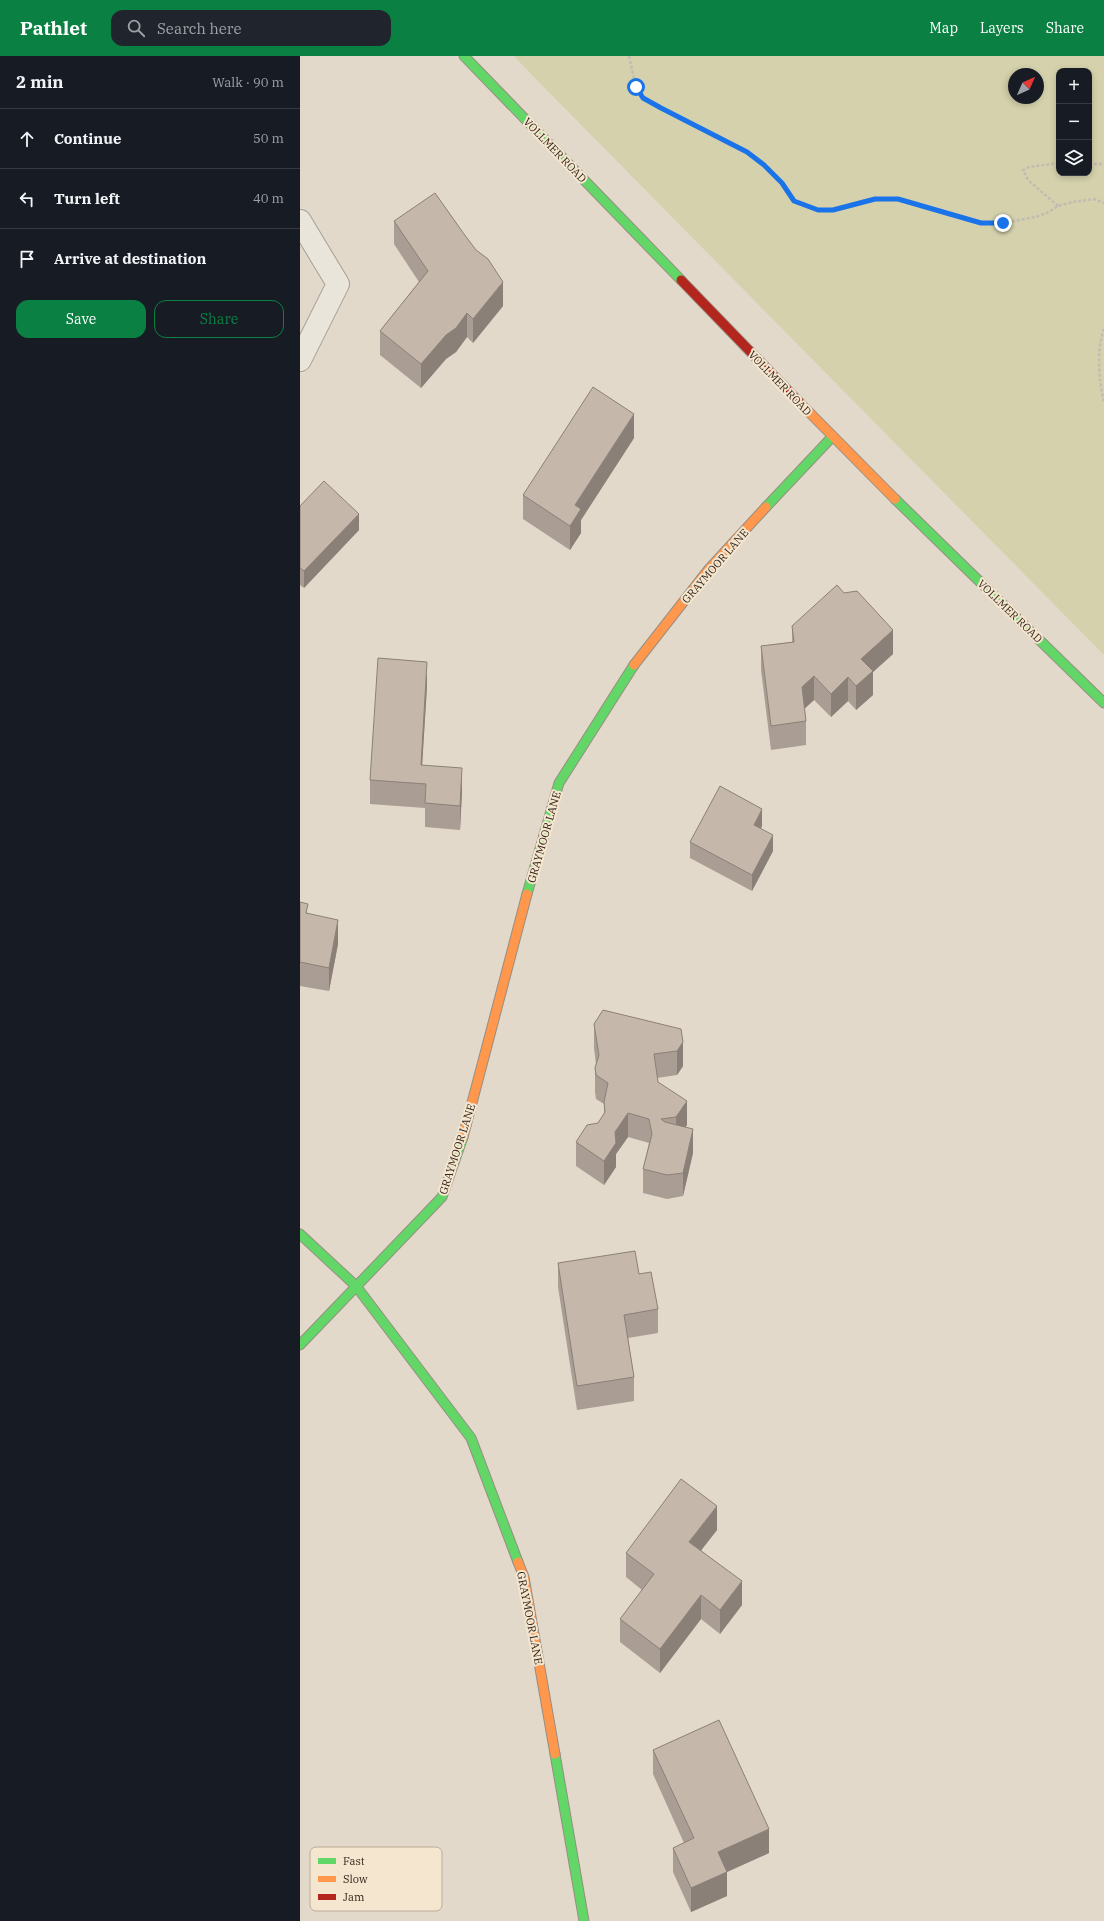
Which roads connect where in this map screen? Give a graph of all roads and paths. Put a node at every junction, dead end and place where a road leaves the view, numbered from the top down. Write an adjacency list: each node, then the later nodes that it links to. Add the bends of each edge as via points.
1 (464, 56): 12 (street, VOLLMER ROAD)
2 (629, 56): 7 (path, via 636,87 643,98 747,152 782,183 794,201 818,210 833,210 875,199 898,199 981,223 1003,223 1035,217)
3 (1056, 163): 7 (path, via 1023,170 1028,180)
4 (1092, 164): 5 (path)
5 (1104, 164)
6 (1104, 203): 7 (path, via 1085,199)
7 (1058, 206)
8 (300, 221): 10 (street, via 338,284)
9 (1104, 328): 11 (path, via 1101,336 1100,368)
10 (300, 360)
11 (1104, 403)
12 (832, 437): 13 (street, VOLLMER ROAD); 15 (street, GRAYMOOR LANE, via 709,569 637,660 559,783 523,908 464,1135 442,1197)
13 (1104, 703)
14 (300, 1234): 15 (street, GRAYMOOR LANE)
15 (356, 1286): 16 (street, GRAYMOOR LANE); 17 (street, GRAYMOOR LANE, via 471,1438 524,1577)
16 (300, 1345)
17 (584, 1921)

